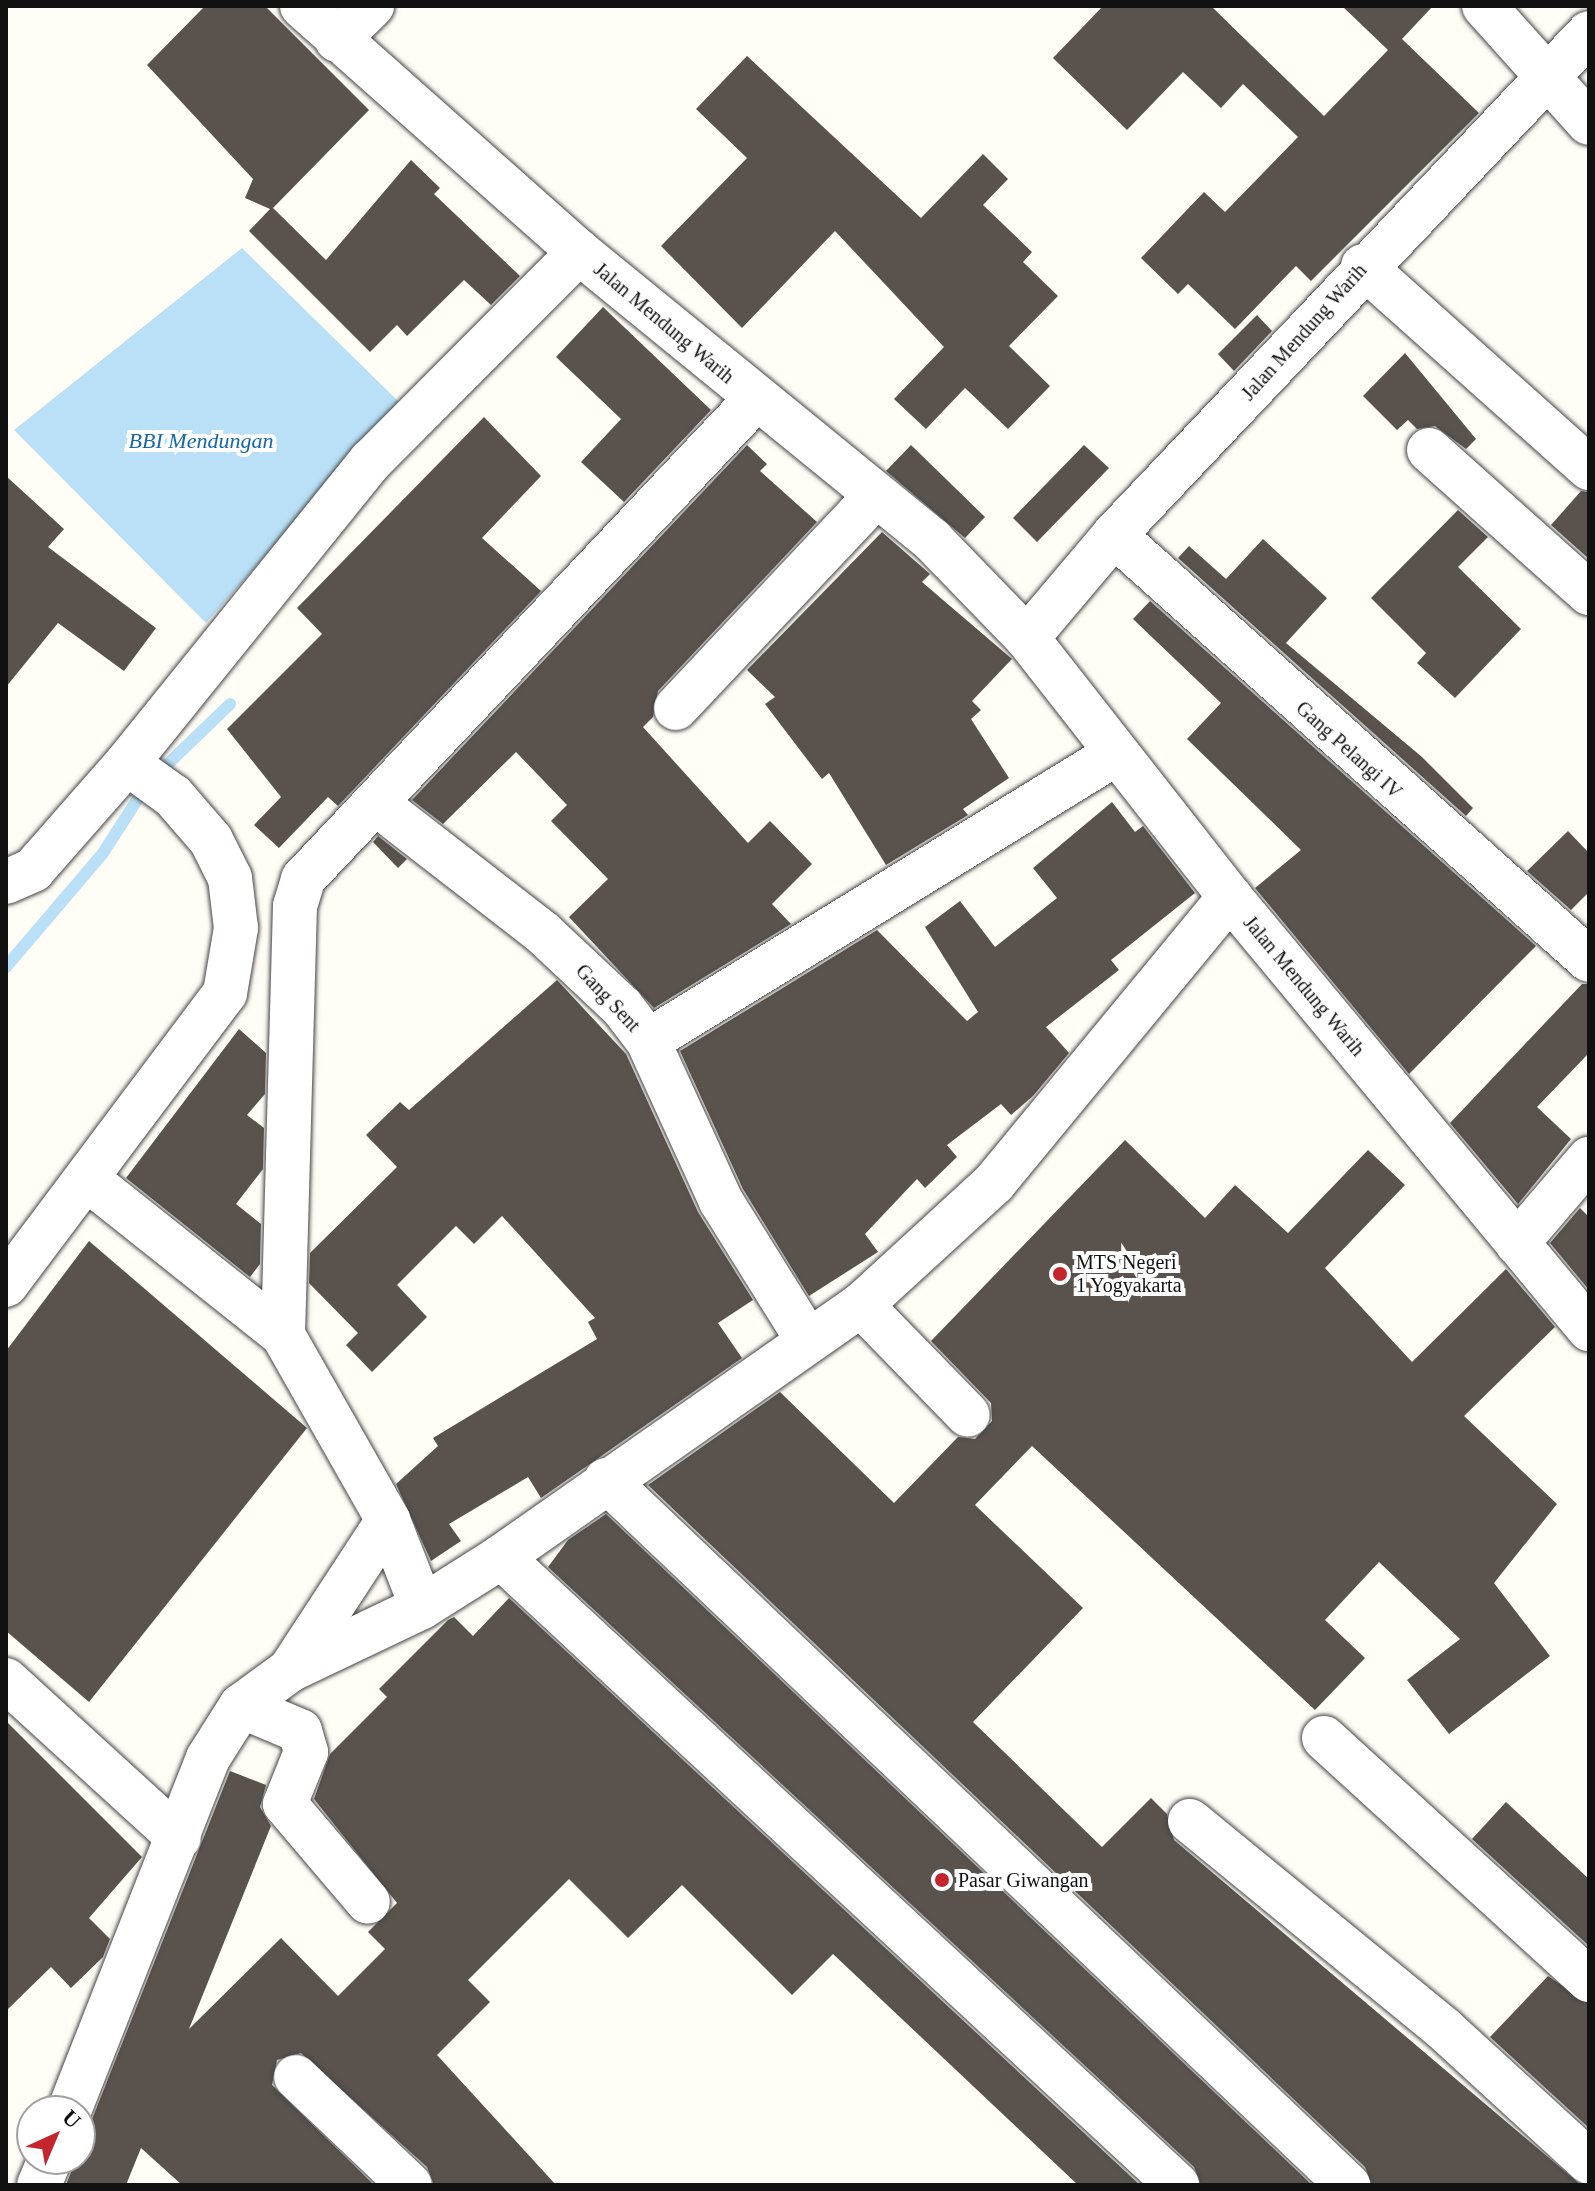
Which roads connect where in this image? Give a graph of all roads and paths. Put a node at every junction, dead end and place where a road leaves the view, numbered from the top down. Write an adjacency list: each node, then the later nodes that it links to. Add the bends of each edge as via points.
1 (302, 6): 5 (street, Jalan Mendung Warih)
2 (372, 6): 5 (street)
3 (1484, 6): 6 (street)
4 (1589, 33): 6 (street, Jalan Mendung Warih)
5 (337, 40): 8 (street, Jalan Mendung Warih)
6 (1545, 75): 7 (street); 9 (street, Jalan Mendung Warih)
7 (1589, 123)
8 (579, 252): 10 (street, Jalan Mendung Warih); 19 (street, via 371,461)
9 (1363, 266): 12 (street); 14 (street, Jalan Mendung Warih)
10 (755, 400): 13 (street, Jalan Mendung Warih); 20 (street)
11 (1429, 450): 15 (street)
12 (1589, 468)
13 (875, 497): 16 (street, Jalan Mendung Warih, via 932,540); 17 (street)
14 (1114, 535): 16 (street, Jalan Mendung Warih); 23 (street, Gang Pelangi IV)
15 (1589, 593)
16 (1027, 638): 18 (street, Jalan Mendung Warih)
17 (676, 708)
18 (1117, 753): 22 (street, Jalan Mendung Warih); 24 (street)
19 (147, 776): 21 (street, via 33,870); 26 (street, via 211,840 230,878 234,962 205,1024)
20 (377, 804): 24 (street, Gang Sent, via 542,932); 31 (street, via 317,859 295,906)
21 (6, 882)
22 (1230, 897): 27 (street, Jalan Mendung Warih); 29 (street, via 994,1183)
23 (1589, 960)
24 (648, 1041): 32 (street, Gang Sent, via 721,1201)
25 (1589, 1159): 27 (street)
26 (87, 1179): 28 (street); 31 (street)
27 (1523, 1237): 30 (street, Jalan Mendung Warih)
28 (6, 1285)
29 (861, 1305): 32 (street); 33 (street)
30 (1589, 1329)
31 (283, 1335): 35 (street)
32 (807, 1339): 34 (street)
33 (968, 1415)
34 (606, 1480): 36 (street); 51 (street)
35 (388, 1520): 37 (street); 38 (street)
36 (501, 1557): 37 (street); 50 (street)
37 (422, 1607): 38 (street)
38 (290, 1670): 40 (street)
39 (6, 1680): 43 (street)
40 (241, 1706): 43 (street, via 208,1758); 44 (street, via 300,1731 306,1752 285,1804)
41 (1324, 1738): 45 (street)
42 (1190, 1821): 48 (street, via 1444,2029)
43 (179, 1838): 47 (street)
44 (368, 1902)
45 (1589, 1980)
46 (296, 2077): 49 (street)
47 (75, 2095)
48 (1589, 2162)
49 (410, 2185)
50 (1177, 2185)
51 (1348, 2185)

